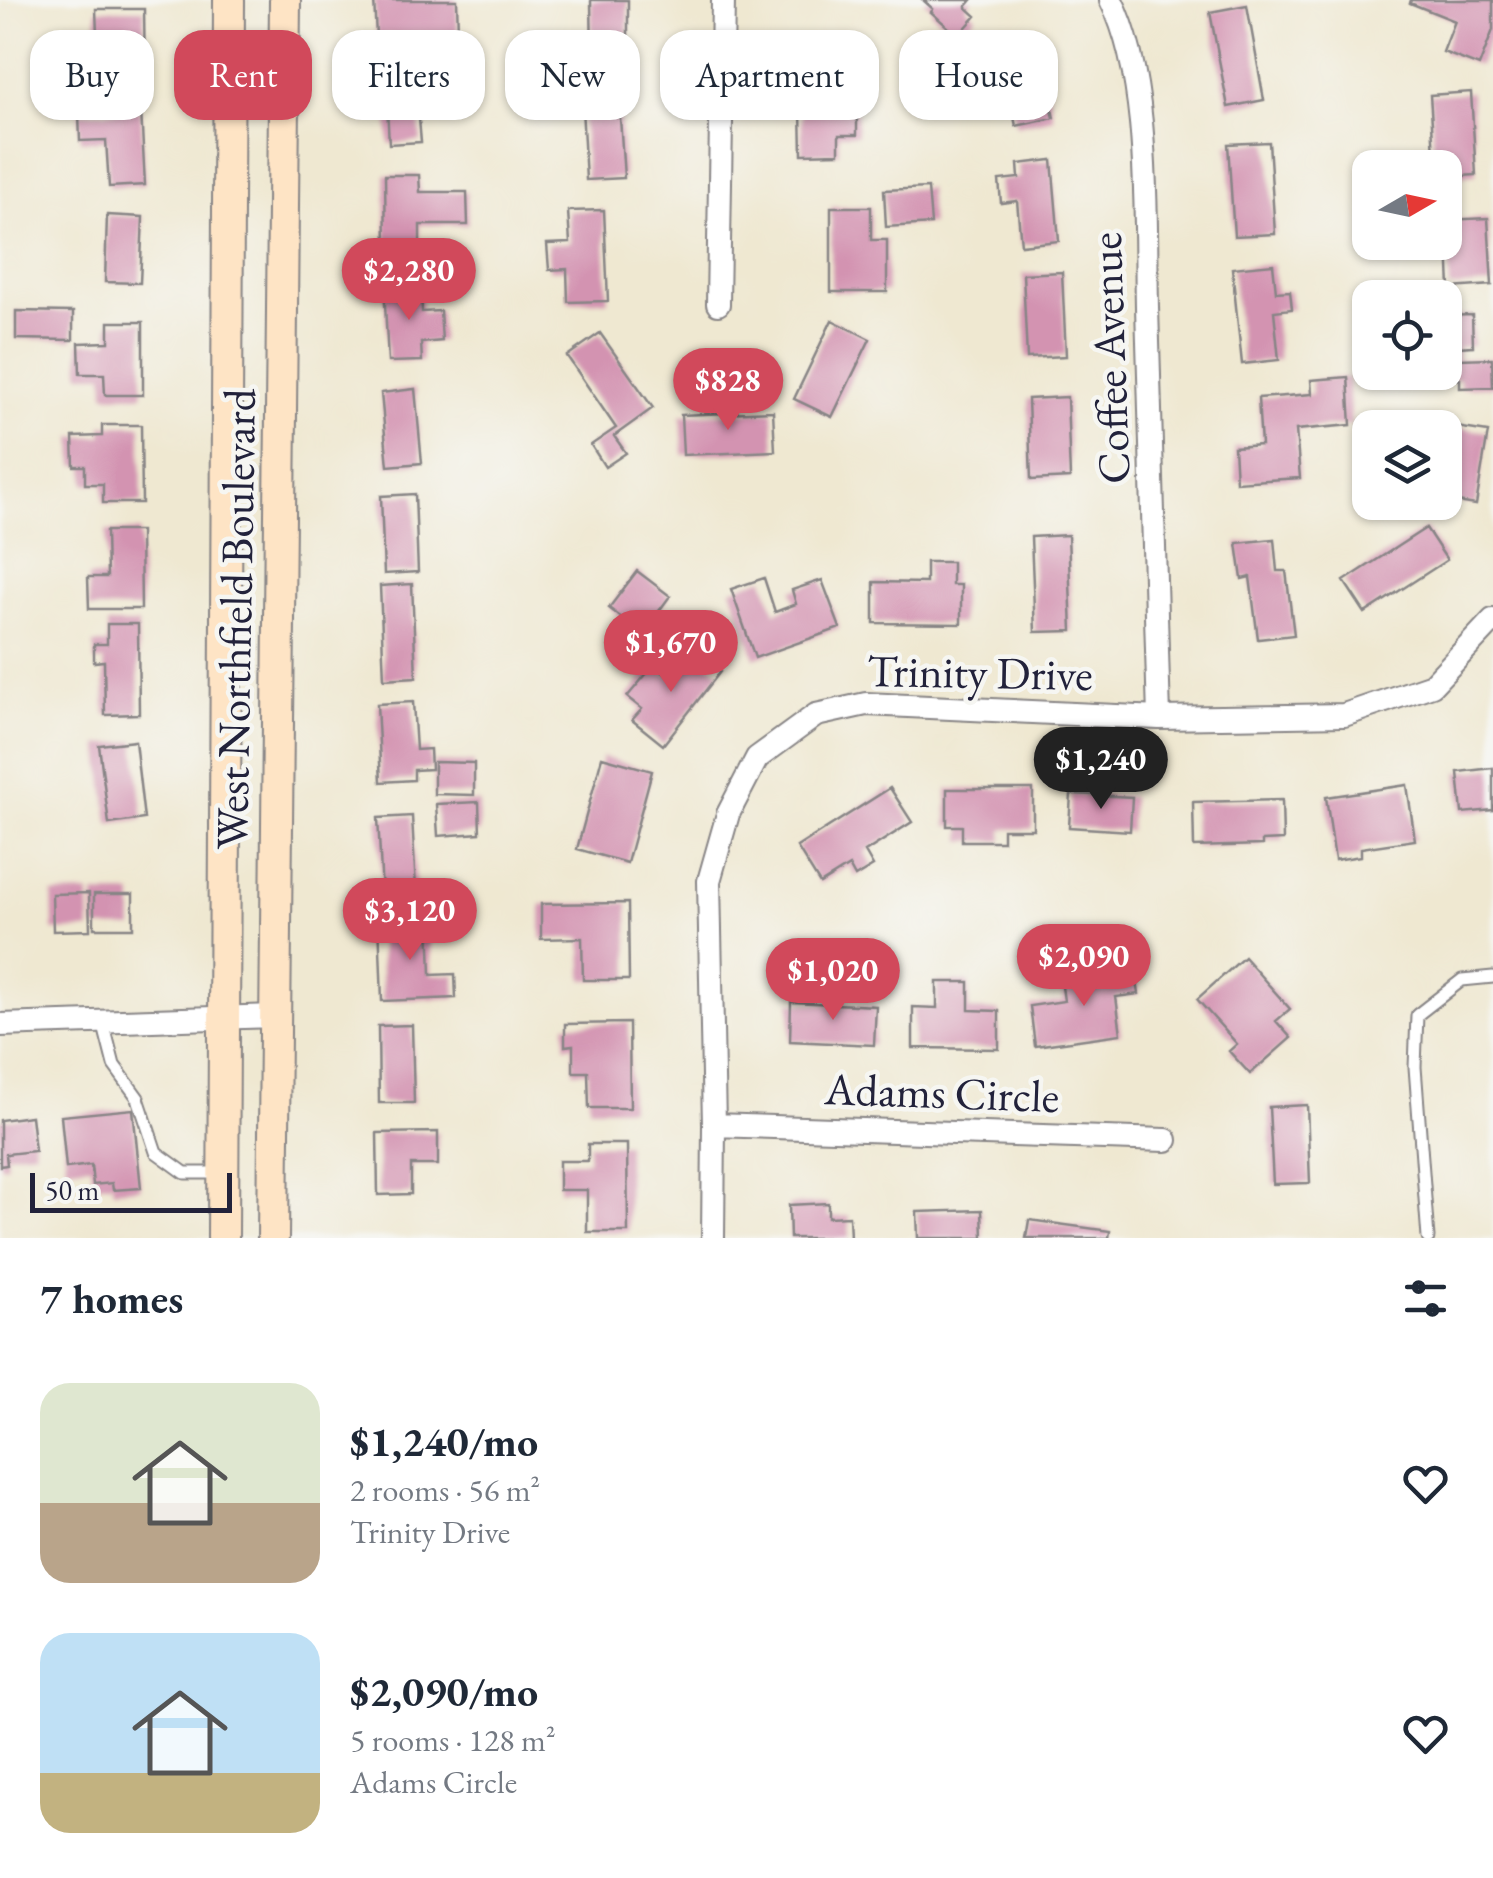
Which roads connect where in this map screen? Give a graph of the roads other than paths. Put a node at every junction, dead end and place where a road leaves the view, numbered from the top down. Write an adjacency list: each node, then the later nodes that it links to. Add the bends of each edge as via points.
1 (229, 0): 10 (main road, West Northfield Boulevard)
2 (285, 0): 9 (main road, West Northfield Boulevard)
3 (722, 0): 5 (street)
4 (1111, 0): 7 (street, Coffee Avenue, via 1135,78 1144,178)
5 (718, 304)
6 (1492, 625): 7 (street, Trinity Drive, via 1432,684 1344,714)
7 (1160, 718): 13 (street, Trinity Drive, via 866,704 816,714 756,758 728,814 708,881)
8 (1493, 978): 19 (lane, via 1462,980 1417,1015)
9 (276, 1016): 10 (street); 17 (main road, West Northfield Boulevard)
10 (224, 1018): 11 (street); 15 (main road, West Northfield Boulevard)
11 (103, 1022): 12 (street); 15 (lane, via 114,1066 138,1098 156,1152 185,1174)
12 (0, 1026)
13 (714, 1125): 14 (street, Adams Circle); 18 (street, Trinity Drive)
14 (1166, 1140)
15 (223, 1173): 16 (main road, West Northfield Boulevard)
16 (223, 1238)
17 (273, 1238)
18 (713, 1238)
19 (1428, 1238)

